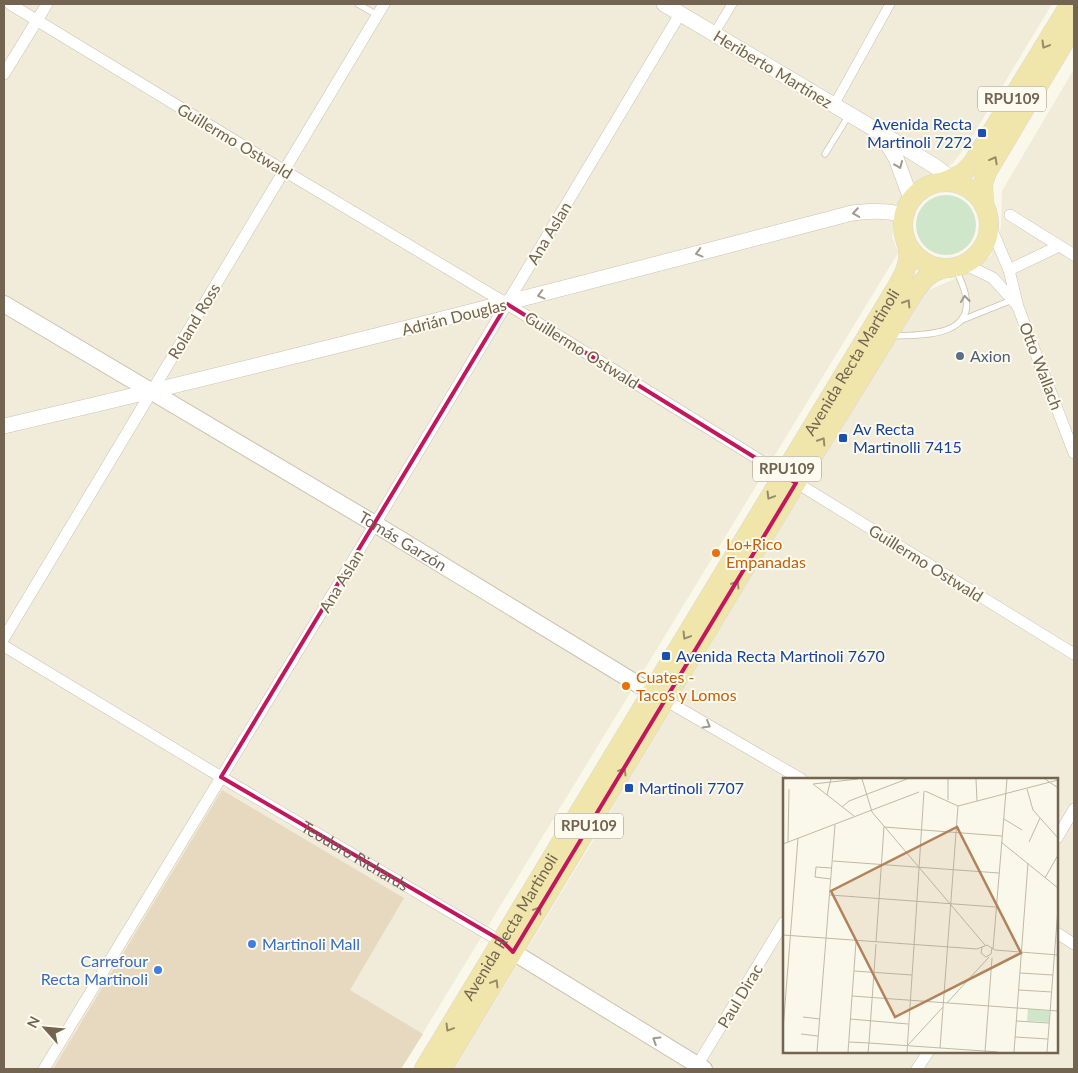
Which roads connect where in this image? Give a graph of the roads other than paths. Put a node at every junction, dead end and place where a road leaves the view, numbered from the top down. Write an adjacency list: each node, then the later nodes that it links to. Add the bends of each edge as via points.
1 (10, 4): 11 (street, Guillermo Ostwald)
2 (47, 4): 11 (street)
3 (358, 4): 10 (lane)
4 (384, 4): 10 (street, Roland Ross)
5 (664, 4): 9 (street, Heriberto Martínez)
6 (732, 4): 13 (street)
7 (890, 4): 15 (street)
8 (1070, 4): 20 (main road, RPU109, one-way to 20, via 972,164)
9 (680, 14): 13 (street, Heriberto Martínez); 30 (street, Ana Aslan)
10 (377, 15): 19 (street, Roland Ross)
11 (37, 20): 14 (street); 19 (street, Guillermo Ostwald)
12 (1074, 26): 22 (main road, RPU109, one-way to 12, via 983,183 987,172)
13 (714, 34): 15 (street, Heriberto Martínez)
14 (4, 74)
15 (834, 105): 16 (street, Heriberto Martínez)
16 (850, 114): 17 (street, Heriberto Martínez); 18 (lane)
17 (881, 133): 20 (street, Heriberto Martínez); 21 (street, Heriberto Martínez, one-way to 21, via 896,158)
18 (825, 154)
19 (283, 170): 30 (street, Guillermo Ostwald); 34 (street, Roland Ross)
20 (951, 182): 21 (main road, RPU109, via 925,187); 22 (main road, via 975,194)
21 (908, 207): 24 (main road, RPU109, via 903,224); 30 (street, Adrián Douglas, one-way to 30, via 852,213)
22 (986, 215): 27 (main road, RPU109, via 985,242 980,251 972,259); 28 (street, Otto Wallach)
23 (1010, 215): 25 (street)
24 (906, 241): 27 (main road, via 918,258 927,264); 37 (main road, Avenida Recta Martinoli / RPU109, via 909,257 906,272)
25 (1059, 246): 26 (street); 28 (street)
26 (1074, 255)
27 (955, 266): 31 (street, Otto Wallach, via 993,278); 32 (lane, one-way to 27, via 966,294); 33 (main road, Avenida Recta Martinoli / RPU109, one-way to 27, via 922,281 932,272)
28 (1009, 270): 31 (street, Otto Wallach)
29 (4, 304): 34 (main road, Tomás Garzón)
30 (506, 304): 34 (street, Adrián Douglas); 37 (street, Guillermo Ostwald); 38 (street, Ana Aslan)
31 (1015, 304): 32 (lane); 36 (street, Otto Wallach)
32 (962, 320): 33 (lane, via 948,330 934,334)
33 (886, 336): 37 (main road, Avenida Recta Martinoli / RPU109, one-way to 33)
34 (151, 392): 35 (street, Adrián Douglas); 38 (main road, Tomás Garzón); 39 (street, Roland Ross)
35 (4, 426)
36 (1074, 453)
37 (789, 479): 41 (street, Guillermo Ostwald); 42 (main road, Avenida Recta Martinoli / RPU109)
38 (375, 524): 42 (main road, Tomás Garzón); 43 (street, Ana Aslan)
39 (4, 638)
40 (4, 646): 43 (street, Teodoro Richards)
41 (1074, 654)
42 (658, 697): 44 (street, Tomás Garzón, one-way to 44); 50 (main road, Avenida Recta Martinoli / RPU109)
43 (221, 777): 50 (street, Teodoro Richards); 53 (street, Ana Aslan)
44 (800, 778)
45 (1074, 810): 46 (street)
46 (1058, 836)
47 (783, 924): 52 (street, Paul Dirac)
48 (1058, 934): 49 (street)
49 (1074, 944)
50 (508, 946): 52 (main road, Teodoro Richards, one-way to 50); 54 (main road, Avenida Recta Martinoli / RPU109, one-way to 54); 55 (main road, Avenida Recta Martinoli / RPU109, one-way to 50)
51 (927, 1053): 56 (street)
52 (699, 1068)
53 (44, 1069)
54 (424, 1069)
55 (442, 1069)
56 (917, 1069)

